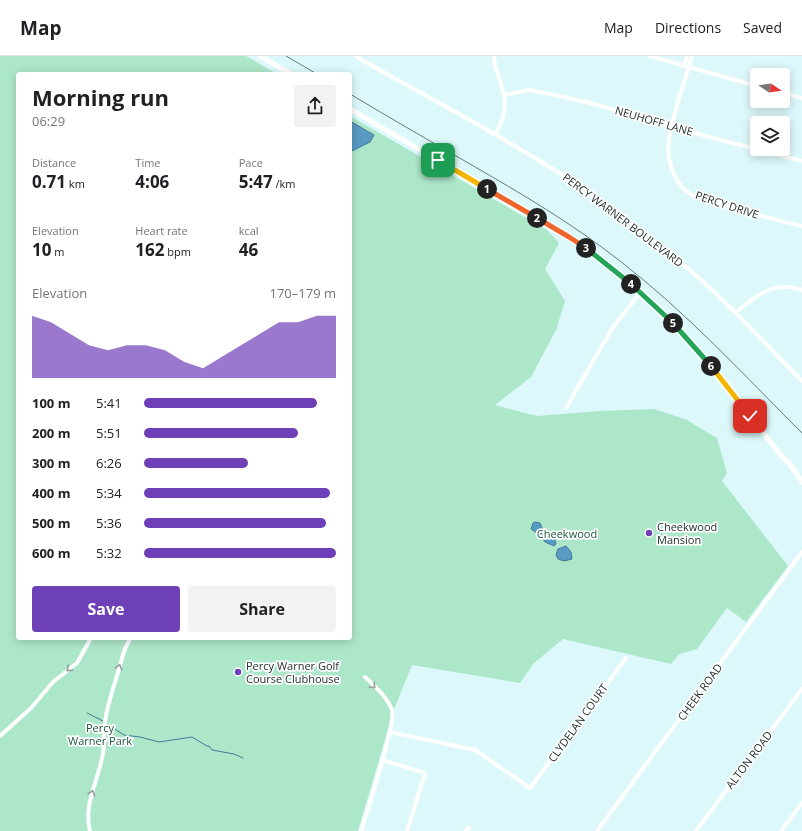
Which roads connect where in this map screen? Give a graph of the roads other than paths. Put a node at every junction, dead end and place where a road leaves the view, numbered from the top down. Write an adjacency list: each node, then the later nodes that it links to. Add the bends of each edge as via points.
1 (260, 56): 9 (main road)
2 (356, 56): 16 (street, PERCY WARNER BOULEVARD)
3 (494, 56): 11 (street)
4 (650, 56): 7 (street)
5 (687, 56): 7 (street)
6 (692, 56): 8 (street, PERCY DRIVE)
7 (684, 66): 8 (street)
8 (689, 67): 10 (street); 15 (street, PERCY DRIVE)
9 (288, 72)
10 (750, 84)
11 (504, 95): 15 (street, NEUHOFF LANE, via 529,90 598,105); 16 (street, via 502,122)
12 (790, 95): 13 (street)
13 (802, 98)
14 (352, 109): 20 (main road, via 569,237)
15 (671, 127): 17 (street, NEUHOFF LANE); 18 (street, PERCY DRIVE, via 668,156 674,175 686,191 702,199)
16 (495, 135): 21 (street, PERCY WARNER BOULEVARD, via 560,173 620,216 680,262)
17 (802, 161)
18 (802, 226)
19 (802, 290): 21 (street, via 782,287 761,293)
20 (641, 292): 23 (street, via 613,327); 24 (main road, via 703,356)
21 (736, 312): 22 (street, PERCY WARNER BOULEVARD)
22 (802, 381)
23 (566, 408)
24 (802, 482)
25 (802, 552): 38 (street, CHEEK ROAD)
26 (90, 640): 32 (street, one-way to 32, via 77,663 53,682 26,713)
27 (130, 640): 35 (street, one-way to 27, via 88,808 99,774 108,704 125,646)
28 (626, 658): 31 (street, CLYDELAN COURT, via 530,788 475,750)
29 (365, 677): 31 (street, one-way to 31, via 382,695 392,711)
30 (802, 689): 39 (street, ALTON ROAD)
31 (390, 732): 33 (street)
32 (0, 736)
33 (382, 760): 36 (street); 37 (street, via 425,773)
34 (802, 803): 40 (street)
35 (90, 831)
36 (361, 831)
37 (407, 831)
38 (597, 831)
39 (696, 831)
40 (781, 831)

